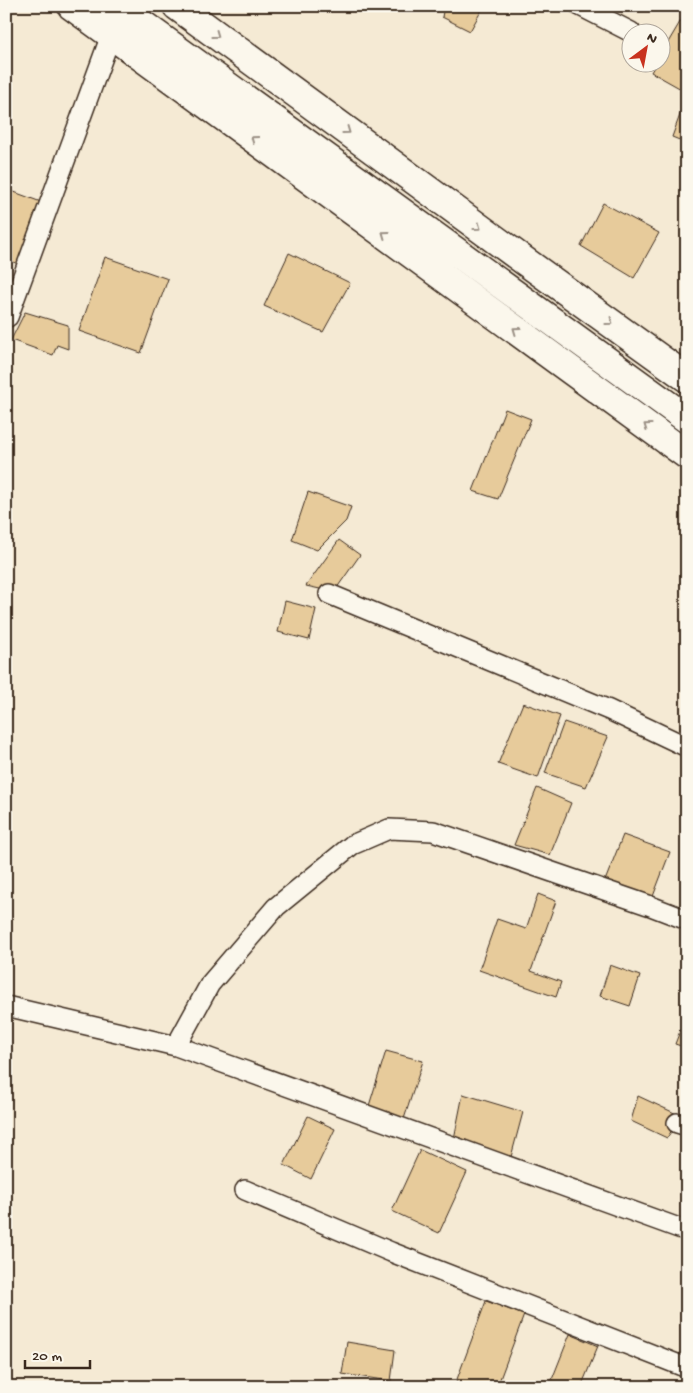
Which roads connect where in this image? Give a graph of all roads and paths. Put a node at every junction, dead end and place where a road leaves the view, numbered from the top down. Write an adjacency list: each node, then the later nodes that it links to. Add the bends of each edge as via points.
1 (72, 6): 6 (main road)
2 (117, 6): 9 (main road)
3 (177, 6): 8 (main road, one-way to 8)
4 (580, 6): 5 (street)
5 (620, 26)
6 (111, 35): 7 (street); 10 (main road, one-way to 6)
7 (8, 317)
8 (687, 378)
9 (687, 418)
10 (687, 455)
11 (328, 594): 12 (street, via 609,710)
12 (687, 747)
13 (687, 920): 15 (street, via 434,831 389,829 352,845 276,907 210,984)
14 (6, 1006): 15 (street)
15 (176, 1046): 17 (street)
16 (245, 1190): 18 (street, via 391,1252)
17 (687, 1231)
18 (687, 1368)

